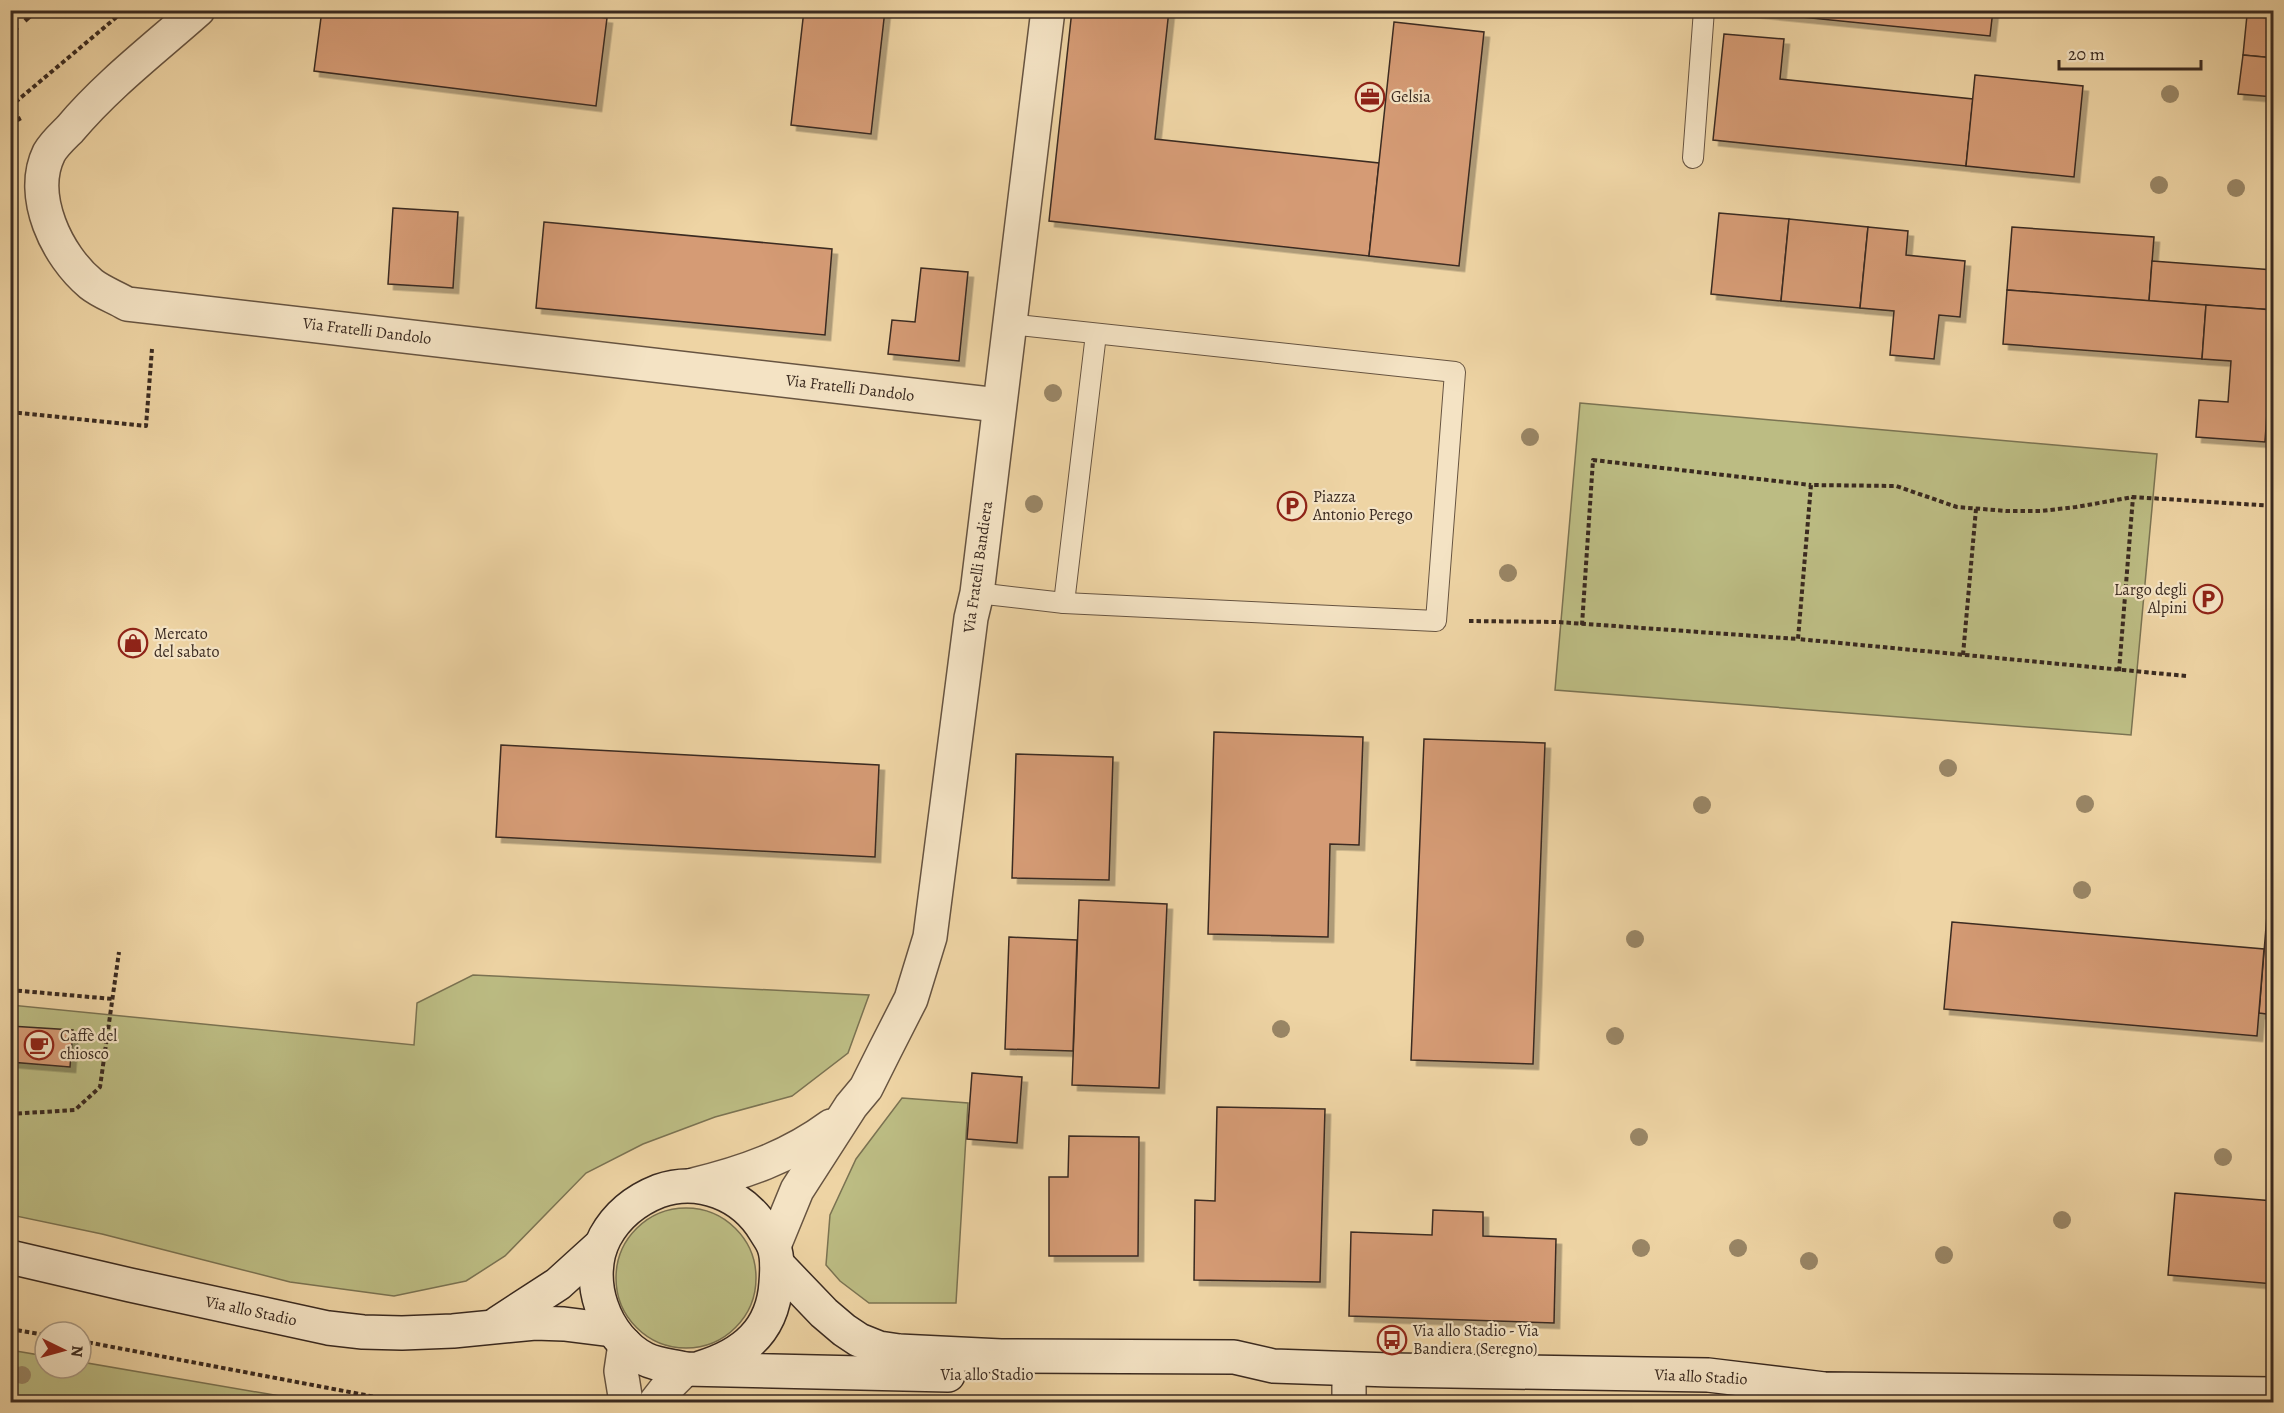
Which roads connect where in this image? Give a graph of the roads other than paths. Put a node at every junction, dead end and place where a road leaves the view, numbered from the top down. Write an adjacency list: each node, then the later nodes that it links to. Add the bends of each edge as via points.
1 (198, 10): 7 (main road, Via Fratelli Dandolo, via 87,108 50,152 43,172 43,202 63,254 91,285 127,303)
2 (1048, 10): 5 (main road, Via Fratelli Bandiera)
3 (1704, 10): 4 (lane)
4 (1693, 158)
5 (1009, 324): 6 (lane); 7 (main road, Via Fratelli Bandiera)
6 (1096, 334): 9 (lane); 9 (lane, via 1455,372 1436,621)
7 (998, 405): 8 (main road, Via Fratelli Bandiera)
8 (977, 593): 9 (lane); 10 (main road, Via Fratelli Bandiera, via 930,937 911,999 866,1088)
9 (1064, 603)
10 (851, 1106): 11 (main road, Via Fratelli Bandiera, via 808,1143 779,1158 740,1174); 13 (main road, Via Fratelli Bandiera, via 797,1190)
11 (693, 1185): 12 (main road, Via allo Stadio, via 673,1186 640,1198 612,1224); 13 (main road, Via allo Stadio, via 741,1203 760,1223)
12 (601, 1245): 15 (main road, Via allo Stadio, via 558,1284); 16 (main road, Via allo Stadio, via 597,1258 598,1297)
13 (775, 1255): 17 (main road, Via allo Stadio, via 831,1319 859,1340 879,1348 1001,1356 1234,1357); 18 (main road, via 774,1303 756,1337 725,1361)
14 (10, 1257): 15 (main road, Via allo Stadio, via 328,1328 402,1333)
15 (494, 1326): 16 (main road, Via allo Stadio, via 564,1324)
16 (618, 1337): 18 (main road, Via allo Stadio, via 646,1359); 21 (main road)
17 (1273, 1366): 18 (main road, Via allo Stadio, via 1235,1374 999,1376); 19 (main road, Via allo Stadio)
18 (693, 1368): 22 (main road, via 670,1384)
19 (1349, 1369): 20 (main road, Via allo Stadio, via 1708,1375 1824,1389); 23 (main road)
20 (2274, 1394)
21 (626, 1402)
22 (656, 1402)
23 (1349, 1402)

